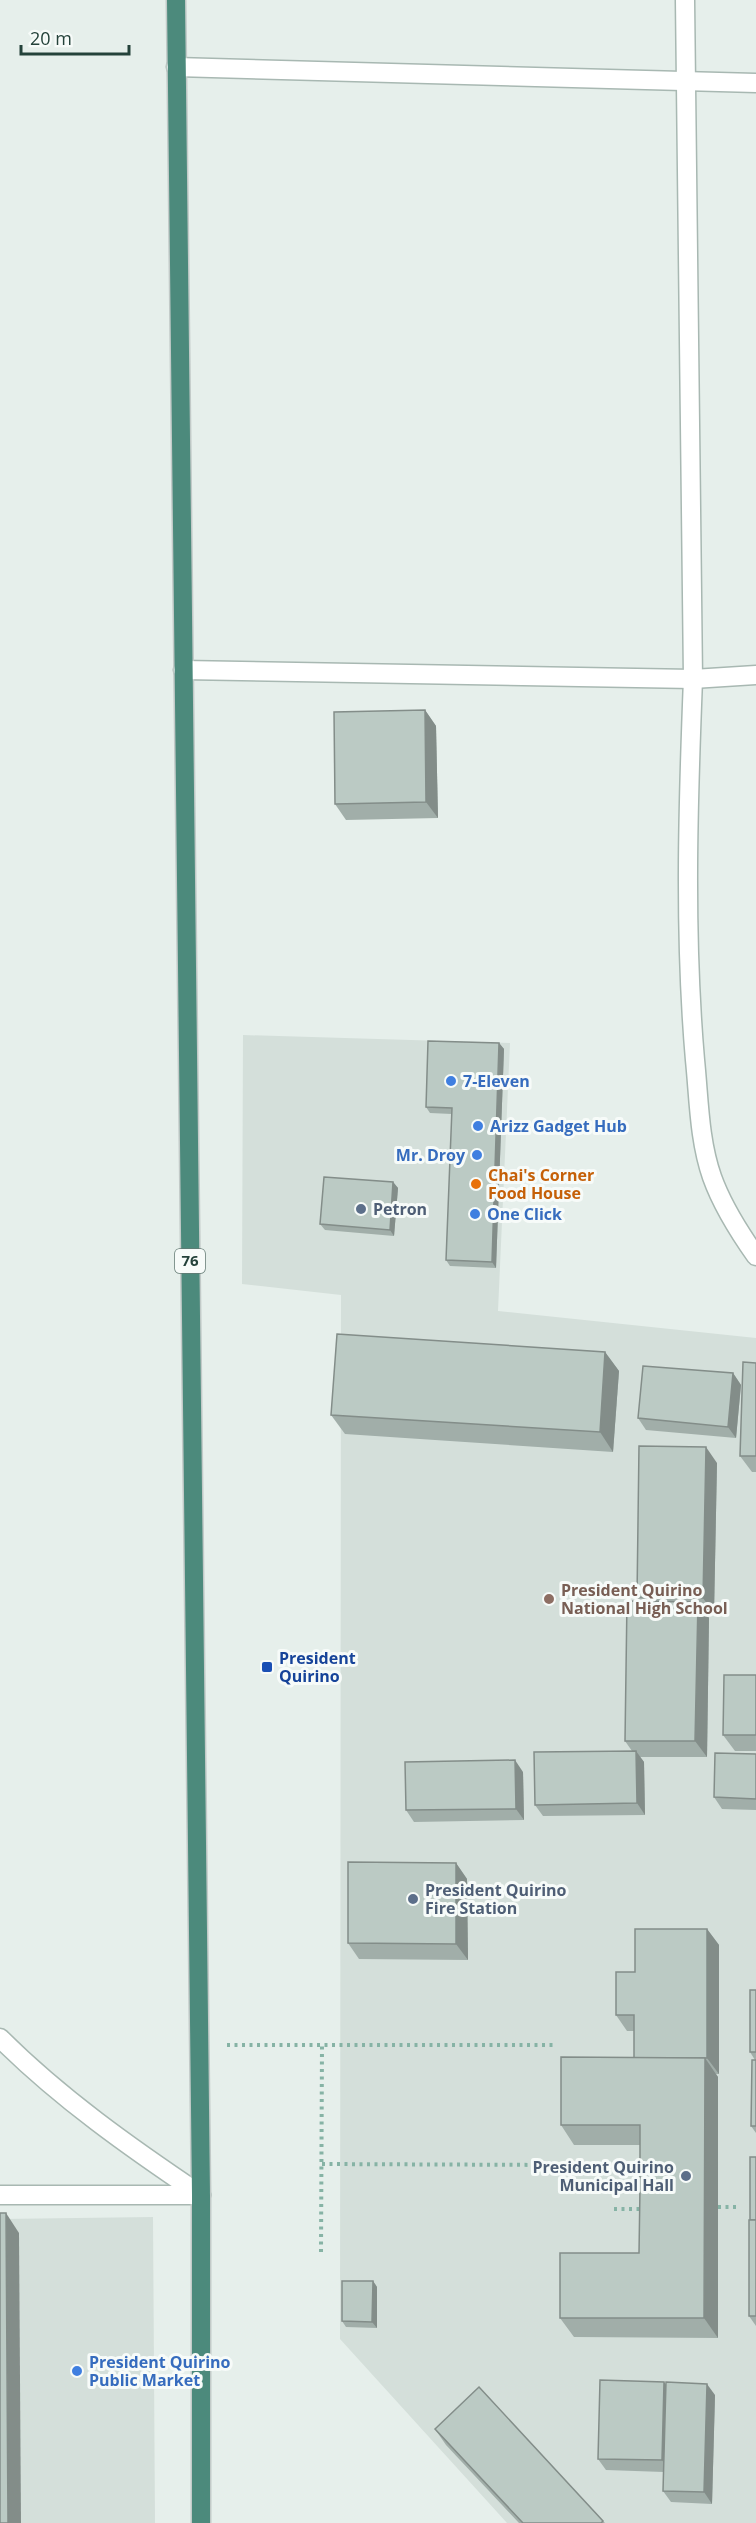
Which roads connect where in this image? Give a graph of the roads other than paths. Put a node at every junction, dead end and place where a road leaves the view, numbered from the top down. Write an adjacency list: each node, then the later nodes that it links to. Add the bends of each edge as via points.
1 (176, 0): 3 (highway, 76)
2 (686, 0): 4 (street)
3 (177, 67): 4 (street); 6 (highway, 76)
4 (686, 82): 5 (street); 8 (street)
5 (756, 83)
6 (183, 670): 8 (street); 12 (highway, 76)
7 (756, 675): 8 (street)
8 (693, 679): 9 (street, via 688,792 691,1010 701,1129 712,1177 738,1230)
9 (756, 1256)
10 (0, 2038): 12 (street, via 130,2147)
11 (0, 2195): 12 (street)
12 (201, 2195): 13 (highway, 76)
13 (201, 2523)

